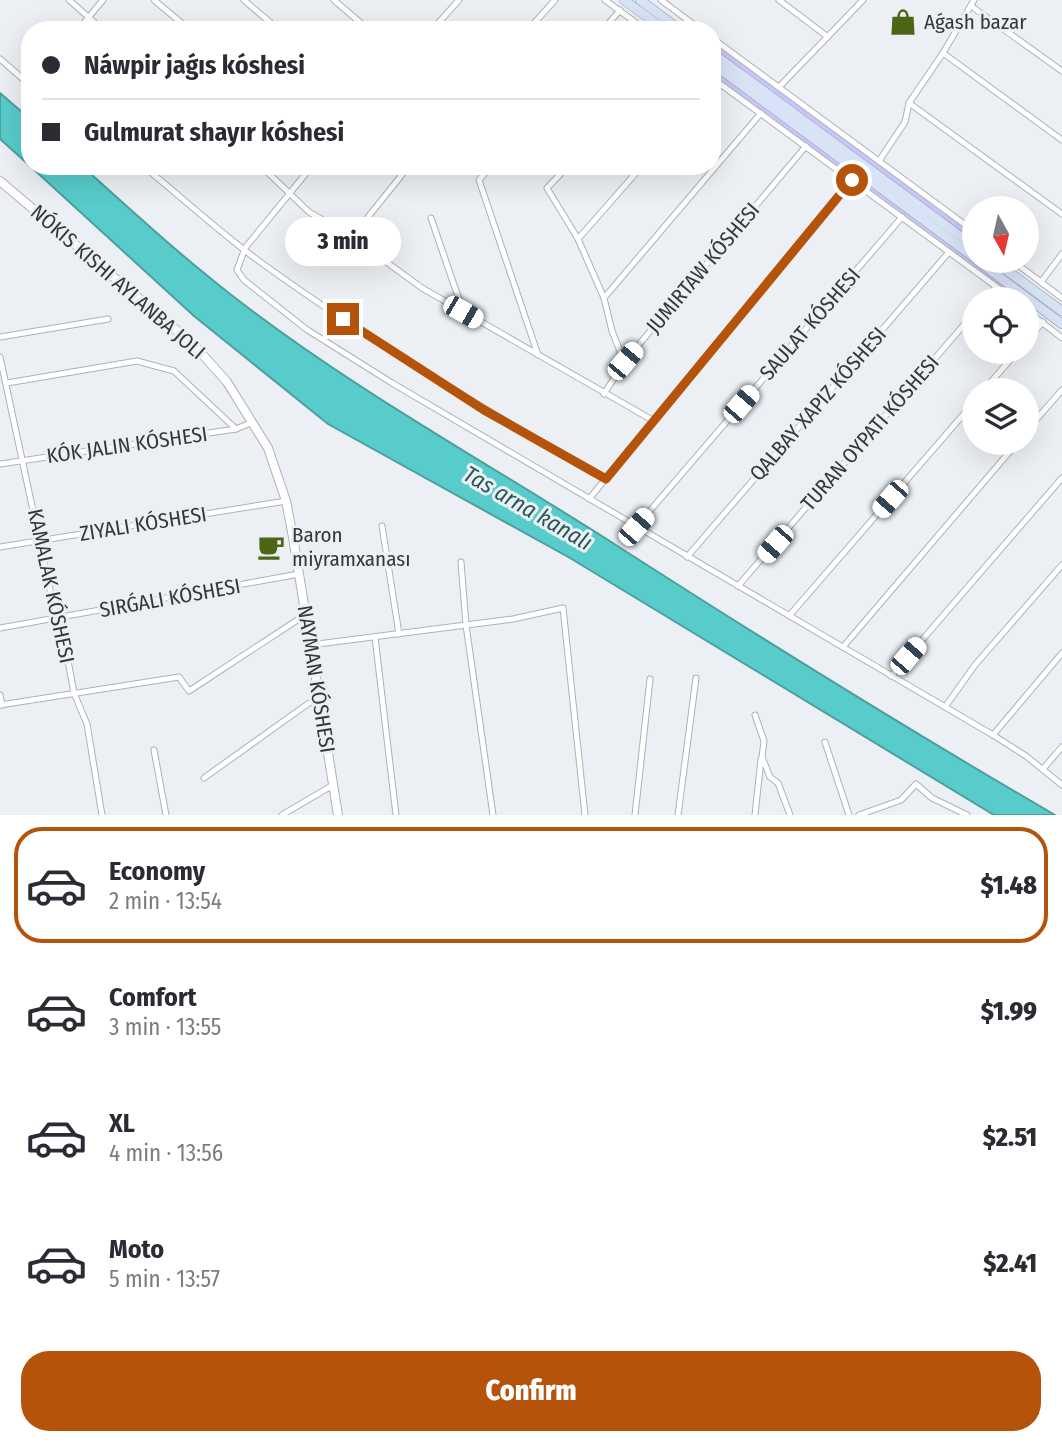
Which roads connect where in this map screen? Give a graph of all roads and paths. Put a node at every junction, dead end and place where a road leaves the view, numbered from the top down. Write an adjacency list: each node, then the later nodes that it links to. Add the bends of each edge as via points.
1 (69, 0): 16 (street)
2 (103, 0): 16 (street)
3 (155, 0): 19 (street)
4 (244, 0): 20 (street)
5 (334, 0): 21 (street)
6 (555, 0): 23 (street)
7 (605, 0): 15 (street)
8 (624, 0): 26 (main road)
9 (640, 0): 27 (main road)
10 (661, 0): 28 (street)
11 (779, 0): 29 (street)
12 (863, 0): 29 (street)
13 (458, 1): 22 (street)
14 (972, 3): 31 (street); 35 (street)
15 (620, 10): 24 (street); 25 (street)
16 (89, 17): 17 (street); 18 (street)
17 (86, 21)
18 (93, 21)
19 (180, 21)
20 (268, 21)
21 (358, 21)
22 (440, 21)
23 (536, 21)
24 (611, 21)
25 (634, 21)
26 (653, 21)
27 (668, 21)
28 (689, 21)
29 (828, 37): 38 (street)
30 (721, 45): 38 (street)
31 (943, 53): 39 (street); 41 (street)
32 (0, 59): 36 (street)
33 (721, 60): 62 (main road)
34 (721, 70): 45 (main road)
35 (1062, 71)
36 (21, 77)
37 (721, 87): 40 (street)
38 (779, 87): 44 (street)
39 (909, 103): 44 (street, via 905,122); 57 (street)
40 (761, 113): 42 (street); 43 (street)
41 (1062, 140)
42 (806, 146): 54 (street); 87 (street)
43 (721, 160)
44 (879, 161): 60 (street)
45 (858, 171): 54 (street); 65 (main road)
46 (154, 175): 64 (street)
47 (271, 175): 56 (street)
48 (305, 175): 56 (street)
49 (402, 175): 61 (street)
50 (484, 175): 85 (street, via 480,180)
51 (559, 175): 63 (street, via 547,188)
52 (634, 175): 63 (street)
53 (708, 175): 73 (street)
54 (852, 180): 58 (street); 95 (street)
55 (0, 181): 96 (main road, NAYMAN KÓSHESI, via 194,345 227,382)
56 (290, 193): 61 (street, via 309,212); 64 (street)
57 (1062, 214)
58 (902, 217): 66 (street); 106 (street, SAULAT KÓSHESI)
59 (431, 218): 76 (street)
60 (962, 222)
61 (352, 237): 76 (street)
62 (962, 237)
63 (578, 239): 73 (street)
64 (245, 248): 102 (street, via 383,346); 103 (street, via 237,274 306,329)
65 (962, 249)
66 (949, 252): 72 (street); 109 (street)
67 (1062, 254): 71 (street)
68 (993, 273): 80 (main road)
69 (1010, 273): 75 (main road)
70 (1029, 273): 71 (street)
71 (1041, 282): 74 (street)
72 (996, 287)
73 (604, 298): 87 (street)
74 (1062, 298)
75 (1062, 311)
76 (463, 312): 85 (street)
77 (108, 319): 83 (street)
78 (1039, 320): 79 (street)
79 (1043, 323): 82 (street); 84 (street)
80 (1062, 324)
81 (962, 327): 113 (street)
82 (1039, 328)
83 (0, 337)
84 (1062, 338)
85 (538, 355): 92 (street)
86 (0, 357): 90 (street, KAMALAK KÓSHESI)
87 (625, 361): 92 (street)
88 (1007, 364): 89 (street)
89 (994, 378)
90 (7, 383): 97 (street, via 137,361 174,371); 99 (street, KAMALAK KÓSHESI)
91 (1062, 390): 94 (street)
92 (604, 394): 95 (street)
93 (962, 416): 115 (street)
94 (1039, 416)
95 (653, 421): 102 (street)
96 (253, 422): 97 (street); 104 (main road, NAYMAN KÓSHESI, via 268,448)
97 (236, 429): 99 (street)
98 (1007, 455): 122 (street)
99 (24, 460): 100 (street); 107 (street, KAMALAK KÓSHESI)
100 (0, 464)
101 (1062, 478): 124 (street)
102 (606, 479): 103 (street)
103 (589, 499): 106 (street)
104 (286, 501): 107 (street); 112 (main road, NAYMAN KÓSHESI)
105 (382, 526): 119 (street)
106 (636, 527): 109 (street)
107 (41, 540): 108 (street); 116 (street, KAMALAK KÓSHESI, via 55,613)
108 (0, 547)
109 (687, 556): 113 (street)
110 (461, 562): 117 (street)
111 (1062, 565): 131 (street, via 975,665)
112 (299, 574): 114 (main road, NAYMAN KÓSHESI); 116 (street)
113 (738, 586): 115 (street)
114 (305, 615): 121 (main road, NAYMAN KÓSHESI); 127 (street, via 189,691 179,677)
115 (789, 616): 122 (street)
116 (60, 618): 118 (street); 127 (street, KAMALAK KÓSHESI)
117 (466, 625): 119 (street); 148 (street); 149 (street, via 563,608)
118 (0, 628)
119 (399, 634): 120 (street)
120 (375, 637): 121 (street); 147 (street)
121 (310, 645): 129 (main road, NAYMAN KÓSHESI)
122 (842, 647): 124 (street)
123 (1062, 653): 133 (street)
124 (891, 676): 131 (street)
125 (696, 678): 151 (street)
126 (650, 679): 150 (street)
127 (74, 693): 130 (street); 143 (street, KAMALAK KÓSHESI, via 87,724)
128 (0, 695): 130 (street)
129 (320, 701): 139 (street, via 309,703); 140 (main road, NAYMAN KÓSHESI)
130 (1, 705)
131 (945, 707): 133 (street)
132 (755, 715): 137 (street, via 764,741)
133 (993, 735): 138 (street)
134 (825, 743): 154 (street)
135 (1062, 747): 138 (street)
136 (154, 750): 144 (street)
137 (762, 757): 152 (street); 153 (street)
138 (1043, 769): 141 (street)
139 (204, 778)
140 (333, 785): 145 (street); 146 (main road, NAYMAN KÓSHESI)
141 (1062, 785)
142 (962, 814): 155 (street, via 916,785 901,800)
143 (102, 815)
144 (166, 815)
145 (282, 815)
146 (338, 815)
147 (397, 815)
148 (493, 815)
149 (585, 815)
150 (635, 815)
151 (678, 815)
152 (755, 815)
153 (790, 815)
154 (849, 815)
155 (859, 815)

